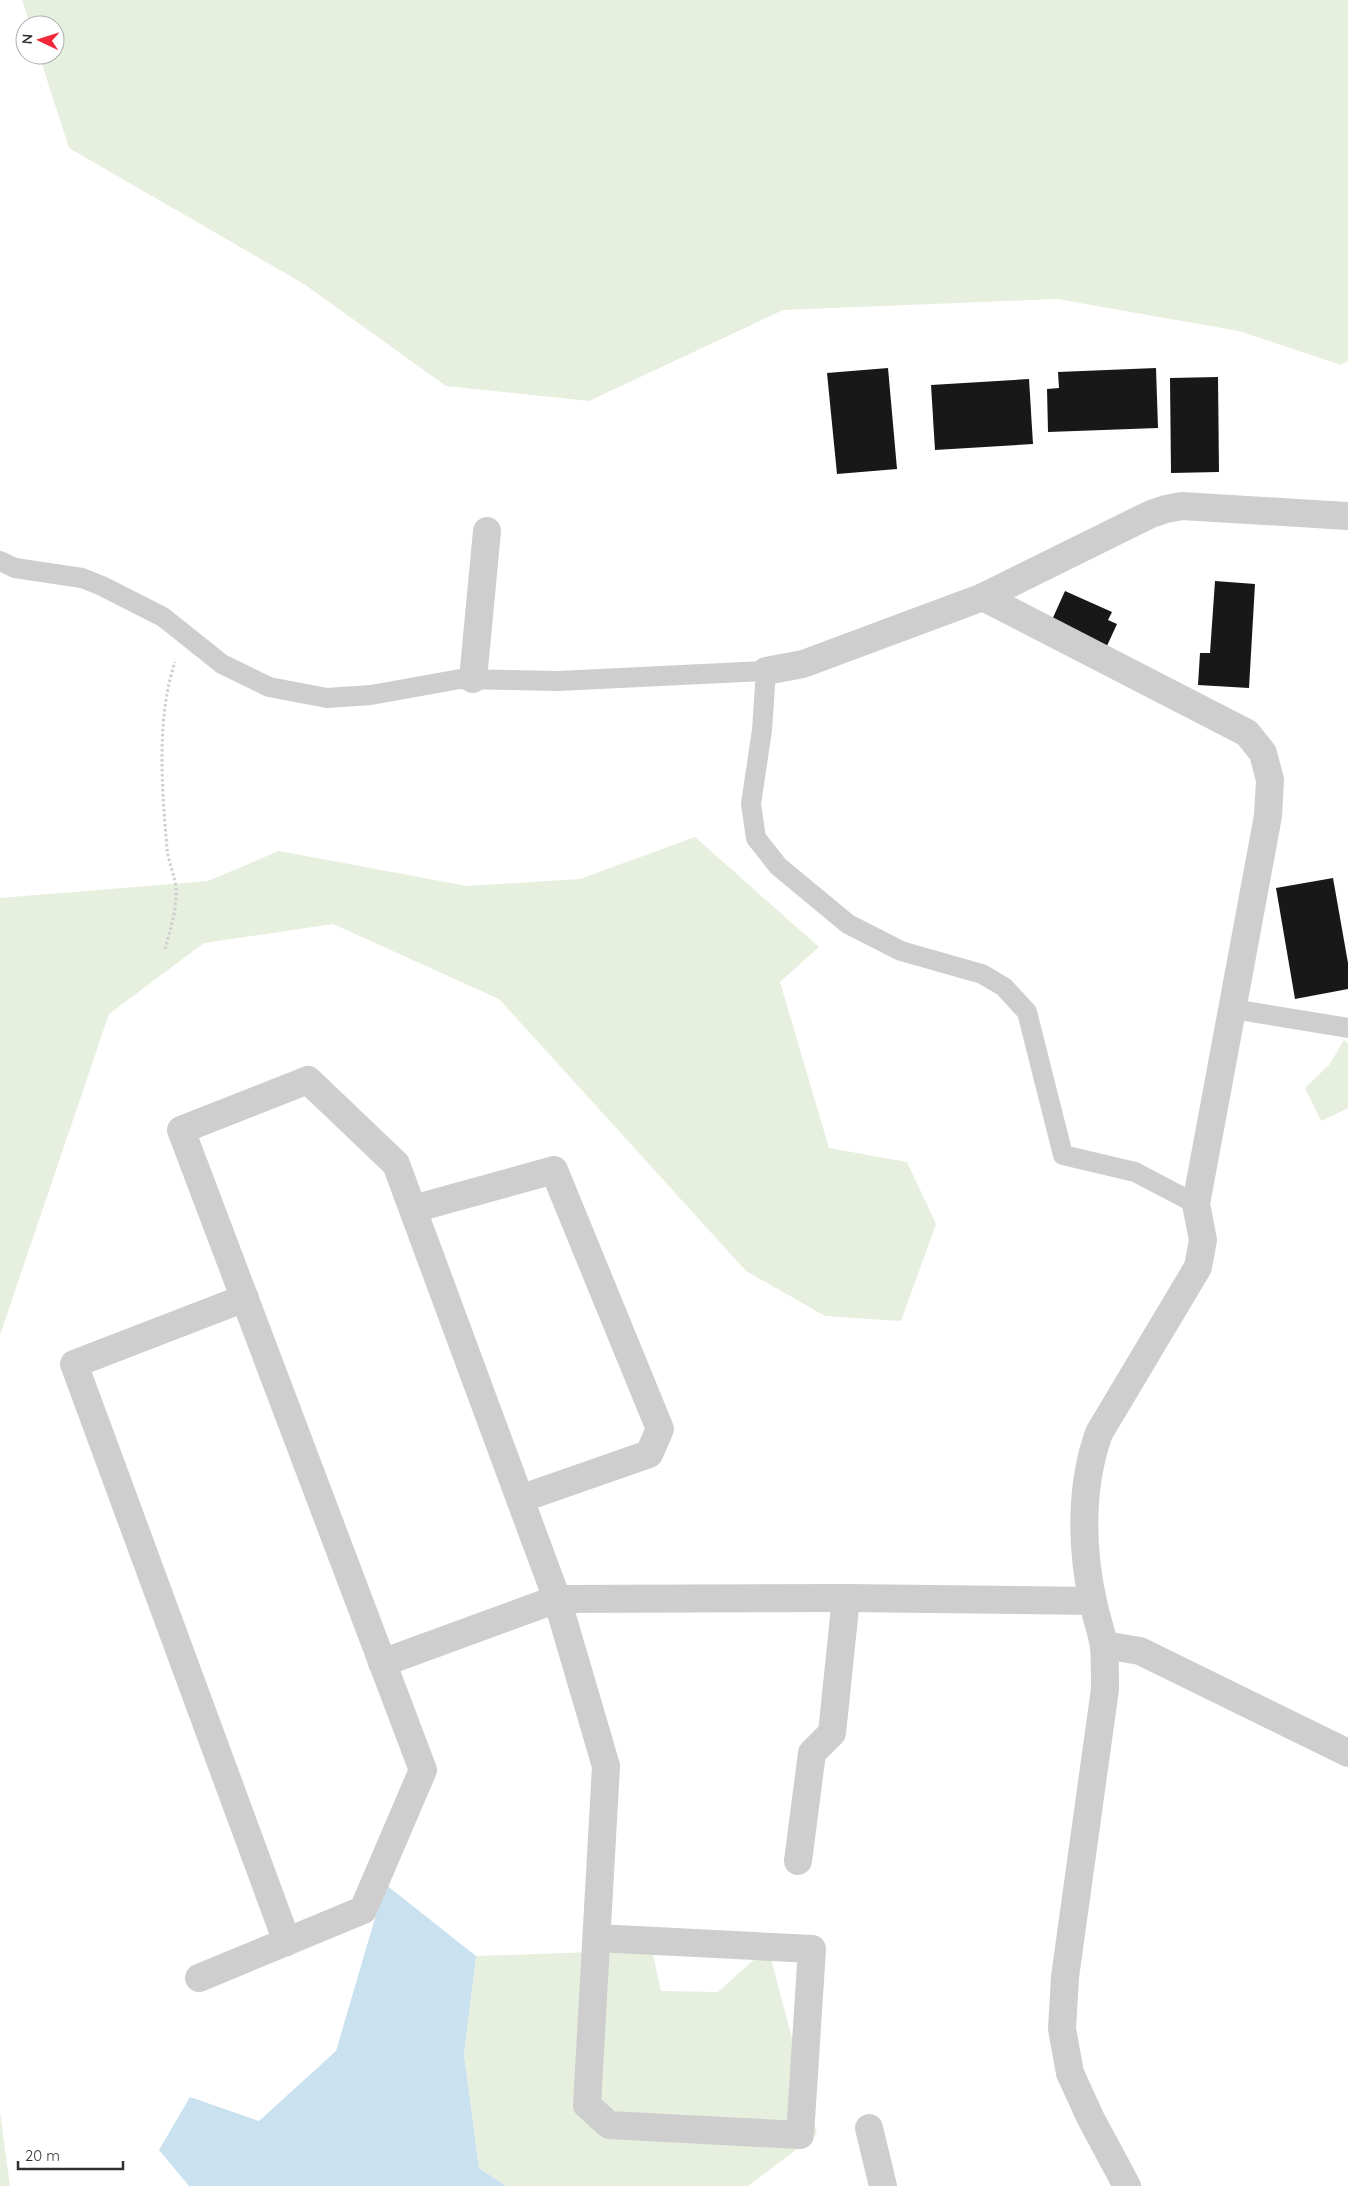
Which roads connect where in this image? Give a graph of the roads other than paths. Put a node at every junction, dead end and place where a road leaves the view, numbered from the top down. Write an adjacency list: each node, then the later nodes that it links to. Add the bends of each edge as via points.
1 (1348, 516): 4 (street, via 1182,506 1166,509)
2 (487, 532): 6 (street)
3 (0, 562): 6 (lane, via 15,568 82,578 102,586 163,617 222,664 269,687 327,698 371,695)
4 (983, 597): 5 (street, via 804,664); 7 (street, via 1247,733 1263,753 1270,780 1268,816)
5 (766, 671): 6 (lane, via 558,681); 9 (lane, via 762,730 750,804 756,838 778,866 848,924 900,951 982,974 1004,987 1027,1012 1063,1155 1135,1172)
6 (473, 679)
7 (1233, 1009): 8 (lane); 9 (street)
8 (1348, 1028)
9 (1196, 1204): 15 (street, via 1203,1240 1198,1266 1099,1433 1091,1455 1085,1501 1085,1546)
10 (413, 1209): 11 (street, via 396,1164 308,1080 181,1130); 12 (street); 12 (street, via 554,1170 660,1430 649,1454)
11 (245, 1298): 17 (street); 21 (street, via 74,1364)
12 (520, 1499): 13 (street)
13 (557, 1598): 14 (street); 17 (street); 20 (street, via 606,1766)
14 (846, 1598): 15 (street); 19 (street, via 832,1732 812,1752)
15 (1092, 1601): 16 (street)
16 (1104, 1645): 18 (street, via 1140,1651); 25 (street, via 1105,1689 1065,1977 1062,2029 1070,2073)
17 (382, 1663): 21 (street, via 422,1770 363,1910)
18 (1348, 1753)
19 (798, 1861)
20 (597, 1938): 20 (street, via 587,2105 609,2125 800,2135 812,1949)
21 (287, 1942): 22 (street)
22 (199, 1978)
23 (869, 2128): 24 (street)
24 (883, 2186)
25 (1127, 2186)

